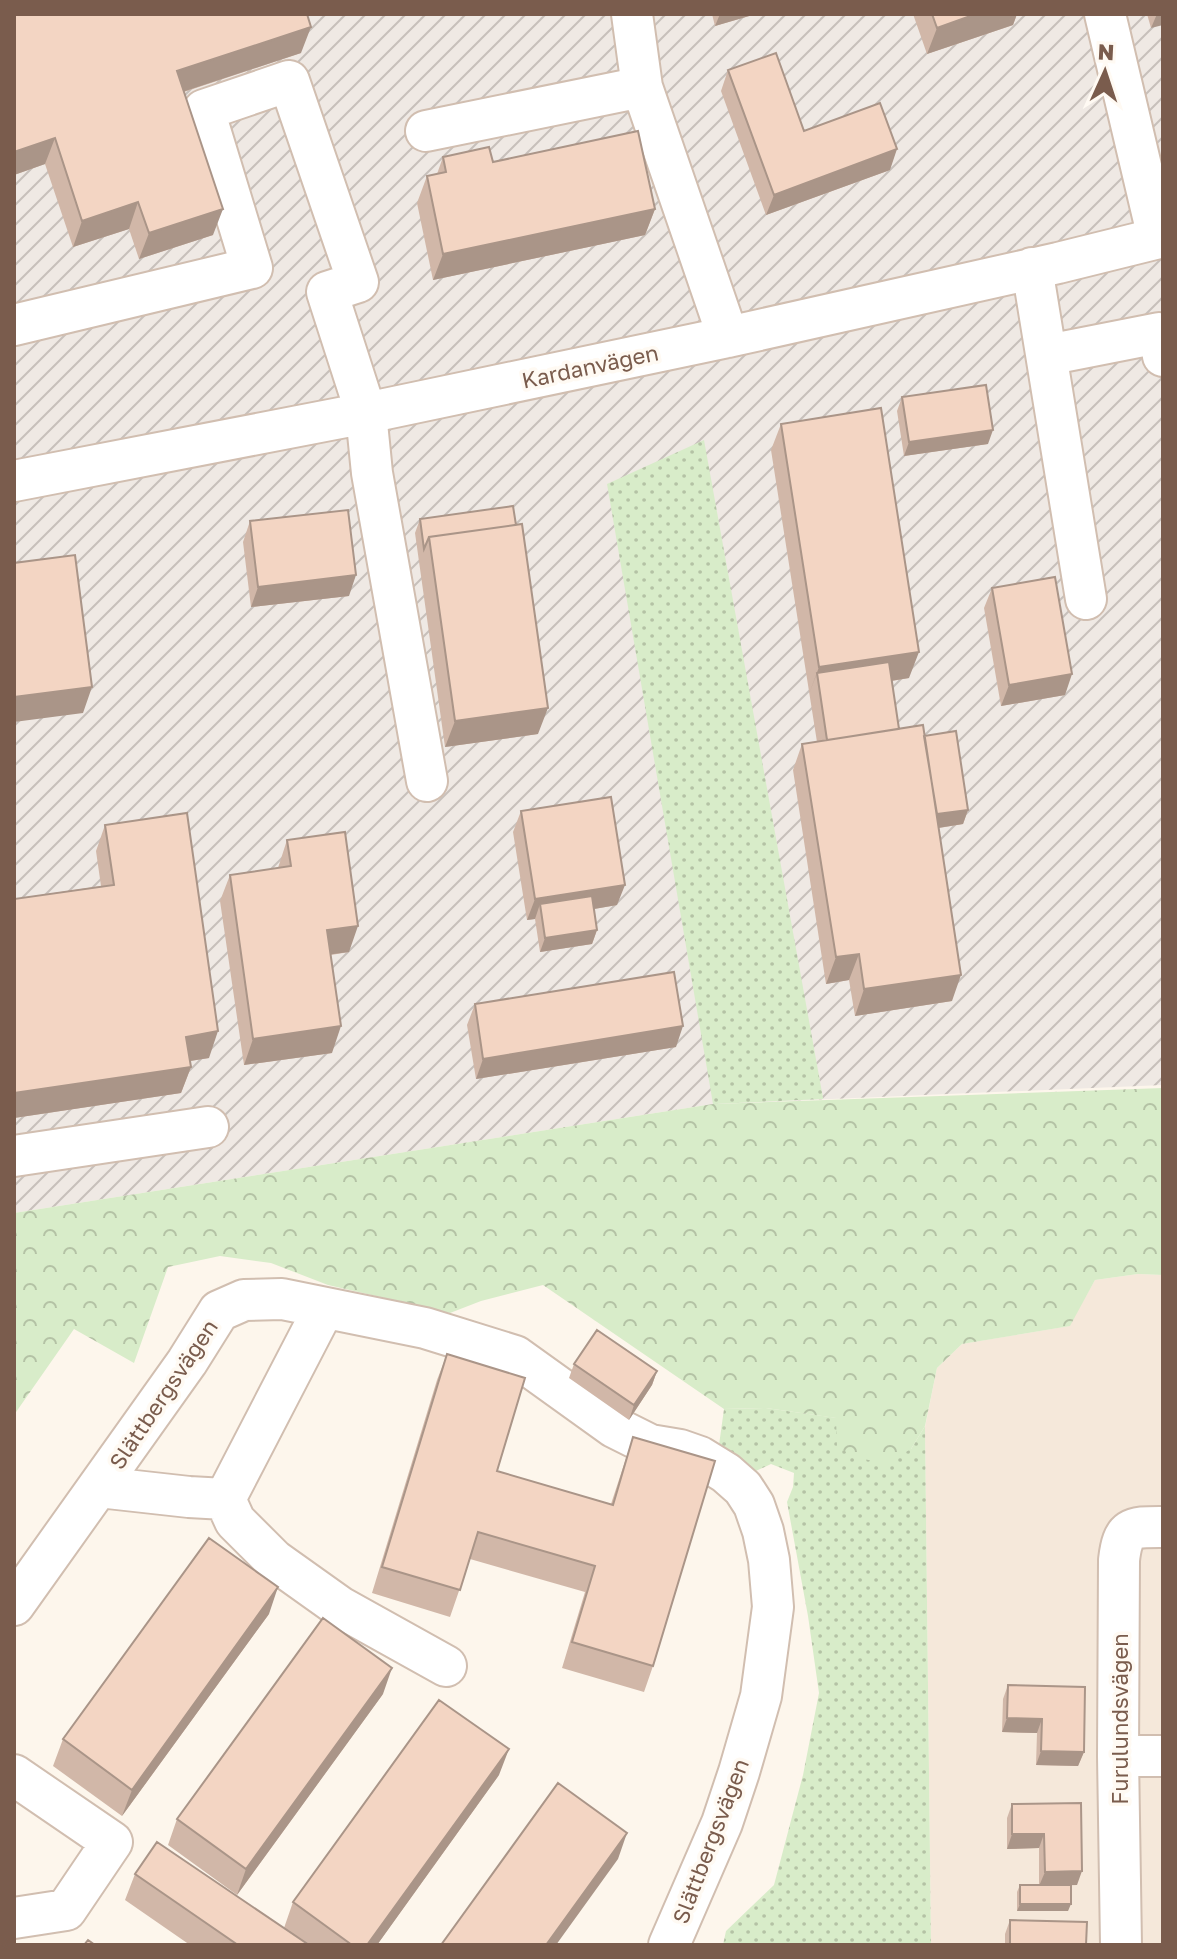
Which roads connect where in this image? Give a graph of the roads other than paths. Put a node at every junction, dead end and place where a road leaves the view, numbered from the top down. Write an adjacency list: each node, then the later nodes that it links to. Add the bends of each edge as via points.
1 (632, 14): 3 (street)
2 (1105, 14): 5 (street)
3 (642, 87): 4 (street); 8 (street)
4 (426, 131)
5 (1160, 238): 6 (street, Kardanvägen)
6 (1032, 268): 8 (street, Kardanvägen); 9 (street)
7 (14, 325): 11 (street, via 252,268 204,110 289,81 358,282 327,292)
8 (728, 337): 11 (street, Kardanvägen)
9 (1047, 355): 10 (street, via 1159,333); 13 (street)
10 (1163, 356)
11 (366, 413): 12 (street, Kardanvägen); 14 (street)
12 (14, 481)
13 (1086, 599)
14 (427, 781)
15 (208, 1127): 16 (street)
16 (14, 1156)
17 (324, 1308): 18 (street, Slättbergsvägen, via 282,1299 244,1300 219,1311); 19 (street); 27 (street, Slättbergsvägen, via 425,1328 515,1356 614,1427 650,1445 700,1457 726,1473 754,1505 769,1560 773,1607 761,1696 722,1823)
18 (99, 1487): 19 (street, Slättbergsvägen); 21 (street, Slättbergsvägen)
19 (225, 1499): 22 (street, via 235,1521 274,1560 340,1607)
20 (1163, 1527): 23 (street, Furulundsvägen, via 1139,1527 1121,1541)
21 (14, 1605)
22 (446, 1666)
23 (1118, 1756): 24 (street); 28 (street, Furulundsvägen)
24 (1163, 1756)
25 (14, 1775): 26 (street, via 112,1842 66,1910)
26 (14, 1918)
27 (669, 1945)
28 (1121, 1945)

